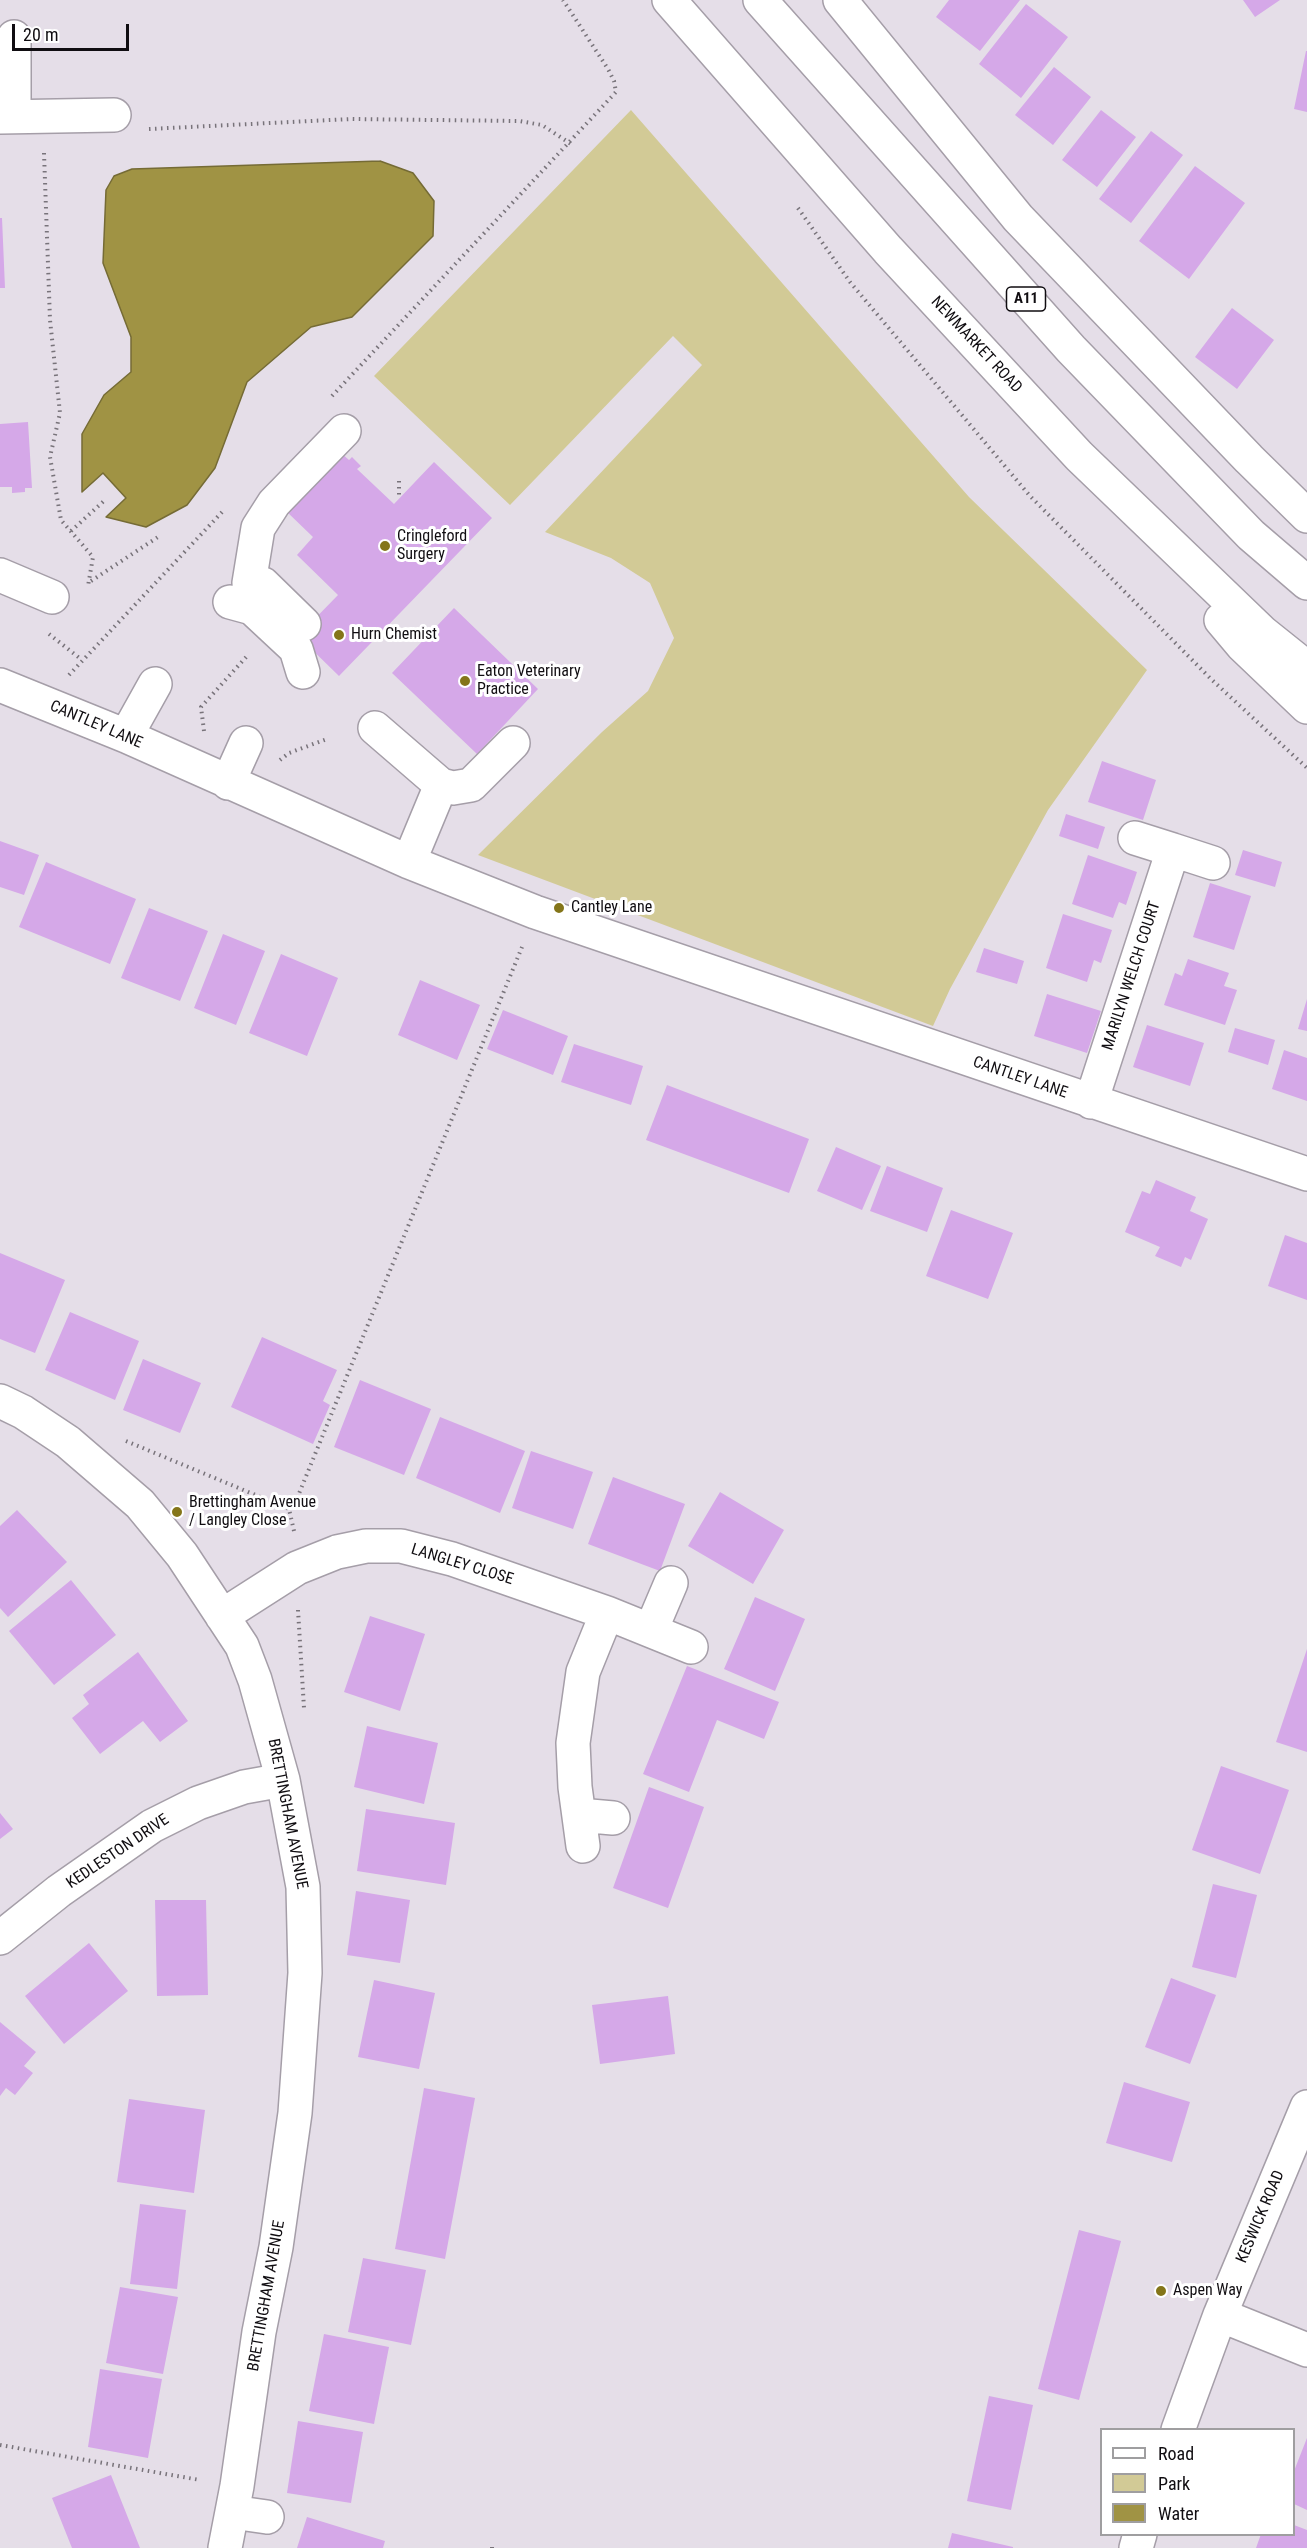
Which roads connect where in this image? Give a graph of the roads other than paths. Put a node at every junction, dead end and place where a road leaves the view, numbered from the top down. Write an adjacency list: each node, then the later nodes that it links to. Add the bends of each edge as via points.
1 (669, 0): 8 (main road, NEWMARKET ROAD, via 888,250)
2 (760, 0): 11 (main road, A11, via 1071,350 1251,535)
3 (840, 0): 9 (main road, via 1018,218)
4 (14, 37): 6 (main road)
5 (114, 115): 6 (main road)
6 (19, 117)
7 (344, 430): 14 (main road, via 274,503 258,528 249,583 263,584)
8 (1079, 456): 15 (main road, NEWMARKET ROAD, via 1263,633); 19 (main road, via 1242,645)
9 (1307, 516)
10 (0, 575): 13 (main road)
11 (1307, 584)
12 (230, 602): 16 (main road, via 252,608 296,649)
13 (52, 611)
14 (304, 624)
15 (1307, 668)
16 (303, 672)
17 (155, 684): 21 (main road)
18 (0, 685): 21 (main road, CANTLEY LANE)
19 (1307, 707)
20 (375, 728): 25 (main road)
21 (126, 736): 24 (main road, CANTLEY LANE)
22 (246, 743): 24 (main road)
23 (513, 743): 25 (main road, via 471,785)
24 (228, 783): 28 (main road, CANTLEY LANE)
25 (441, 785): 28 (main road)
26 (1135, 838): 27 (main road)
27 (1173, 850): 29 (main road); 30 (main road, MARILYN WELCH COURT)
28 (409, 862): 30 (main road, CANTLEY LANE, via 535,912)
29 (1213, 863)
30 (1091, 1102): 31 (main road, CANTLEY LANE)
31 (1307, 1174)
32 (0, 1401): 35 (main road, BRETTINGHAM AVENUE, via 68,1442 140,1504 182,1555)
33 (671, 1583): 36 (main road)
34 (607, 1613): 35 (main road, LANGLEY CLOSE, via 452,1559 401,1546 366,1546 337,1552 297,1568); 36 (main road, LANGLEY CLOSE); 39 (main road, via 583,1672 573,1743 581,1831)
35 (222, 1616): 38 (main road, BRETTINGHAM AVENUE, via 242,1646 255,1680)
36 (651, 1630): 37 (main road, LANGLEY CLOSE)
37 (691, 1647)
38 (283, 1780): 40 (main road, KEDLESTON DRIVE, via 244,1787 198,1803 152,1826); 45 (main road, BRETTINGHAM AVENUE, via 303,1887 304,1985 290,2146)
39 (613, 1818)
40 (0, 1938)
41 (1307, 2107): 42 (main road, KESWICK ROAD)
42 (1220, 2315): 43 (main road); 44 (main road, KESWICK ROAD)
43 (1307, 2350)
44 (1179, 2428)
45 (234, 2499): 46 (main road); 47 (main road, BRETTINGHAM AVENUE)
46 (267, 2517)
47 (225, 2548)

